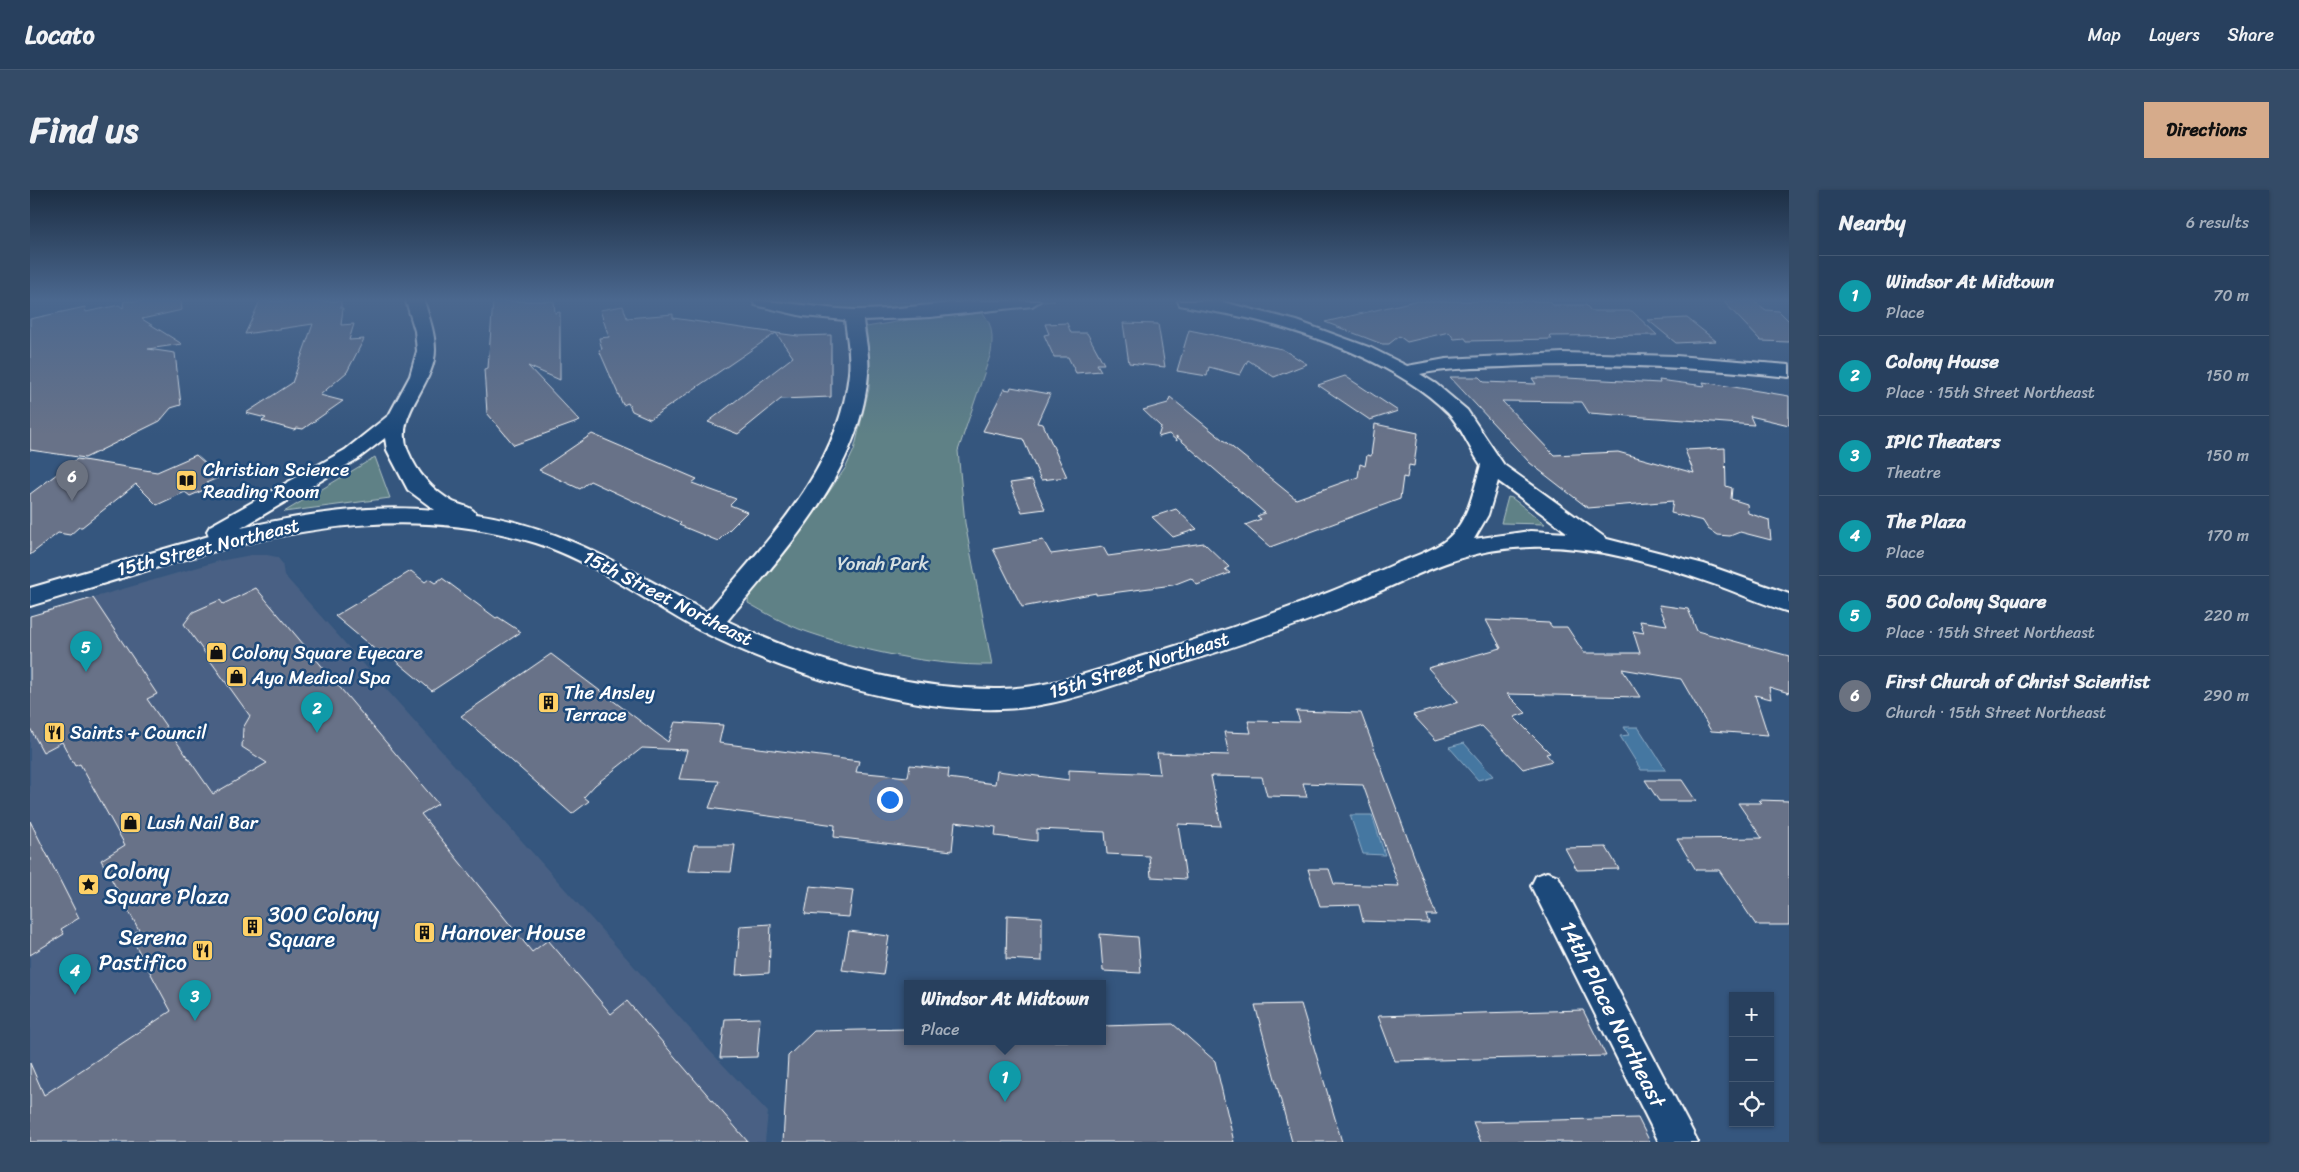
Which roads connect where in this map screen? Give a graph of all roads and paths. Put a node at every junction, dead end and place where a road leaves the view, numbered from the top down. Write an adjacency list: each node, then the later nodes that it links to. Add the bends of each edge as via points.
1 (425, 345): 6 (street, via 420,376)
2 (857, 345): 14 (street, via 858,388 839,451 827,475)
3 (1348, 345): 5 (street)
4 (1789, 371): 5 (street, via 1670,360 1600,358 1425,367)
5 (1405, 373): 7 (street, via 1455,408)
6 (397, 418): 8 (street, via 397,450 416,485 446,507); 10 (street, via 352,454)
7 (1491, 465): 9 (street); 11 (street, via 1478,514 1469,530 1460,541)
8 (496, 524): 10 (street, 15th Street Northeast, via 419,515 360,516 289,524); 14 (street, 15th Street Northeast, via 580,552)
9 (1603, 546): 11 (street, 15th Street Northeast, via 1528,539); 13 (street, 15th Street Northeast, via 1714,577)
10 (180, 551): 12 (street, 15th Street Northeast)
11 (1438, 556): 14 (street, 15th Street Northeast, via 1321,606 1076,687 1026,698 958,697 864,680 772,651)
12 (30, 597)
13 (1789, 603)
14 (711, 624)
15 (1547, 886): 16 (street, 14th Place Northeast)
16 (1679, 1142)

